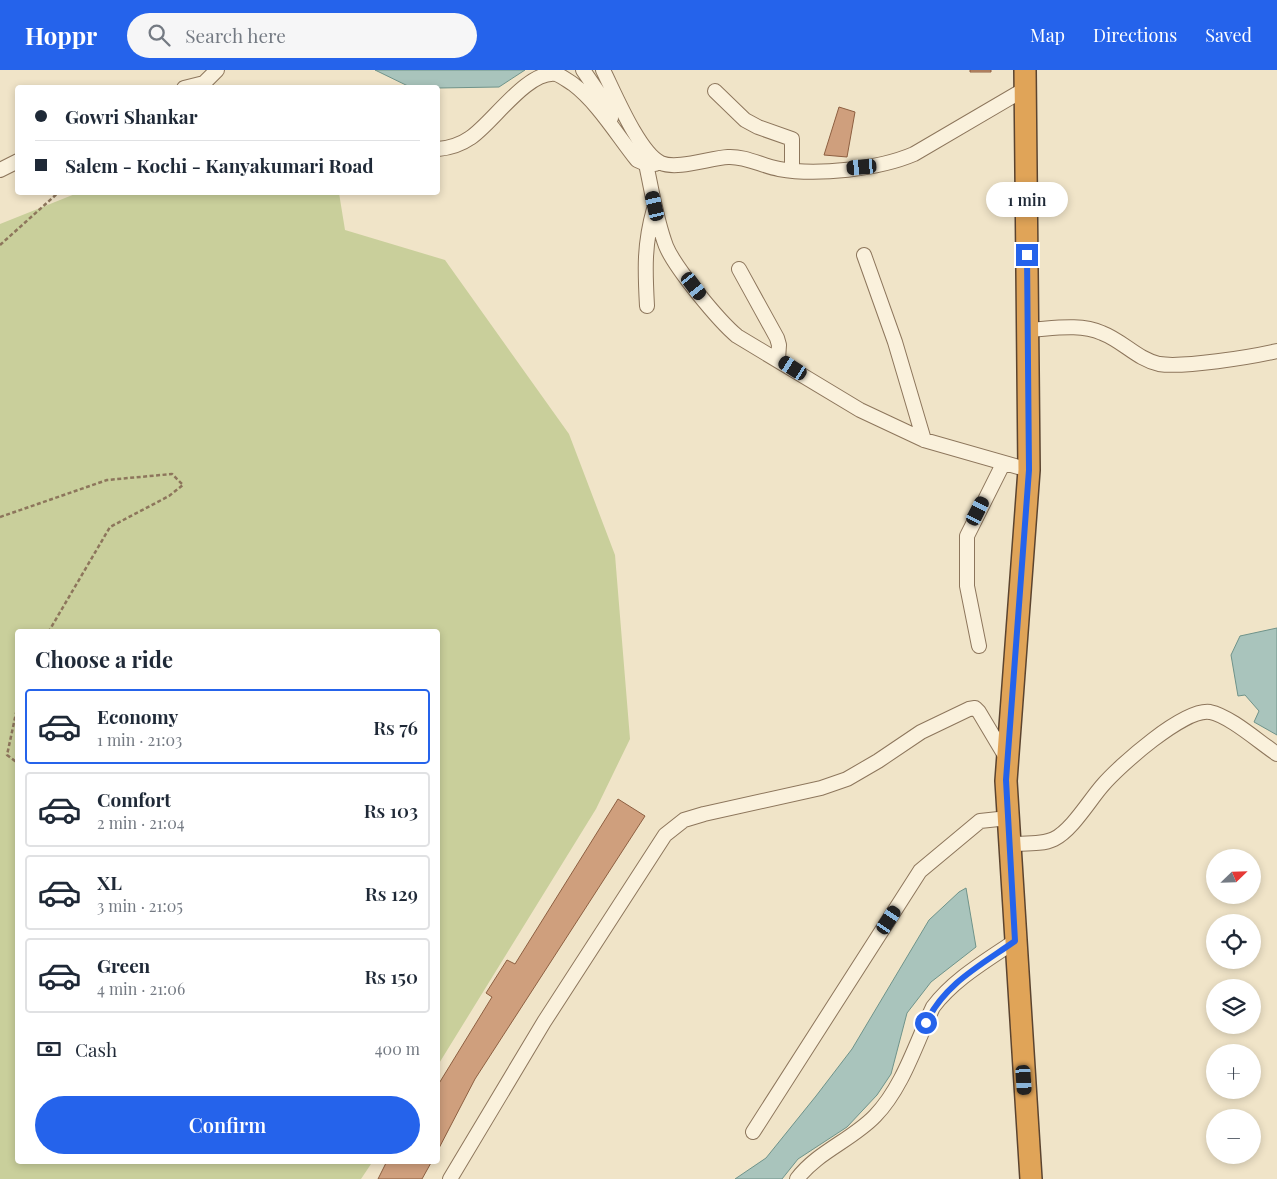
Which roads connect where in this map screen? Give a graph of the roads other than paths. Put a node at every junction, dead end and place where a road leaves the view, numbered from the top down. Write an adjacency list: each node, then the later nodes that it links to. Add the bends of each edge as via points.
1 (217, 70): 5 (street, via 204,83)
2 (583, 70): 7 (street, via 598,92)
3 (603, 70): 10 (street, via 638,138)
4 (1025, 80): 13 (street, via 914,154 896,162); 18 (highway)
5 (196, 85)
6 (715, 90): 13 (street, via 745,120 792,139)
7 (623, 143): 8 (street, via 584,95 558,75 550,74 517,91 470,138); 11 (street, via 637,160)
8 (440, 149)
9 (15, 162): 12 (street)
10 (660, 162): 11 (street); 13 (street, via 675,165 730,157)
11 (646, 164): 14 (street)
12 (0, 170)
13 (792, 171)
14 (655, 206): 17 (street, via 647,236); 20 (street, via 669,253 723,325)
15 (864, 254): 21 (street)
16 (740, 269): 20 (street, via 777,338)
17 (647, 306)
18 (1026, 330): 19 (street, via 1077,327 1092,330 1103,333 1145,360 1161,364); 23 (highway)
19 (1277, 351)
20 (778, 359): 21 (street, via 860,410)
21 (924, 440): 22 (street)
22 (1003, 464): 23 (street); 24 (street, via 967,536 967,586)
23 (1029, 470): 26 (highway)
24 (979, 646)
25 (1277, 754): 28 (street, via 1220,715 1208,712 1190,715 1137,751 1104,784 1064,833 1046,842)
26 (1007, 759): 27 (highway); 31 (street, via 976,708 969,709 921,732 847,779 821,788 704,814 676,825 665,835 544,1022)
27 (1008, 818): 28 (highway); 30 (street, via 980,821 920,871)
28 (1009, 844): 29 (highway)
29 (1015, 941): 32 (street, via 940,998 892,1095 874,1117 819,1158); 33 (highway)
30 (753, 1132)
31 (450, 1179)
32 (797, 1179)
33 (1031, 1179)

